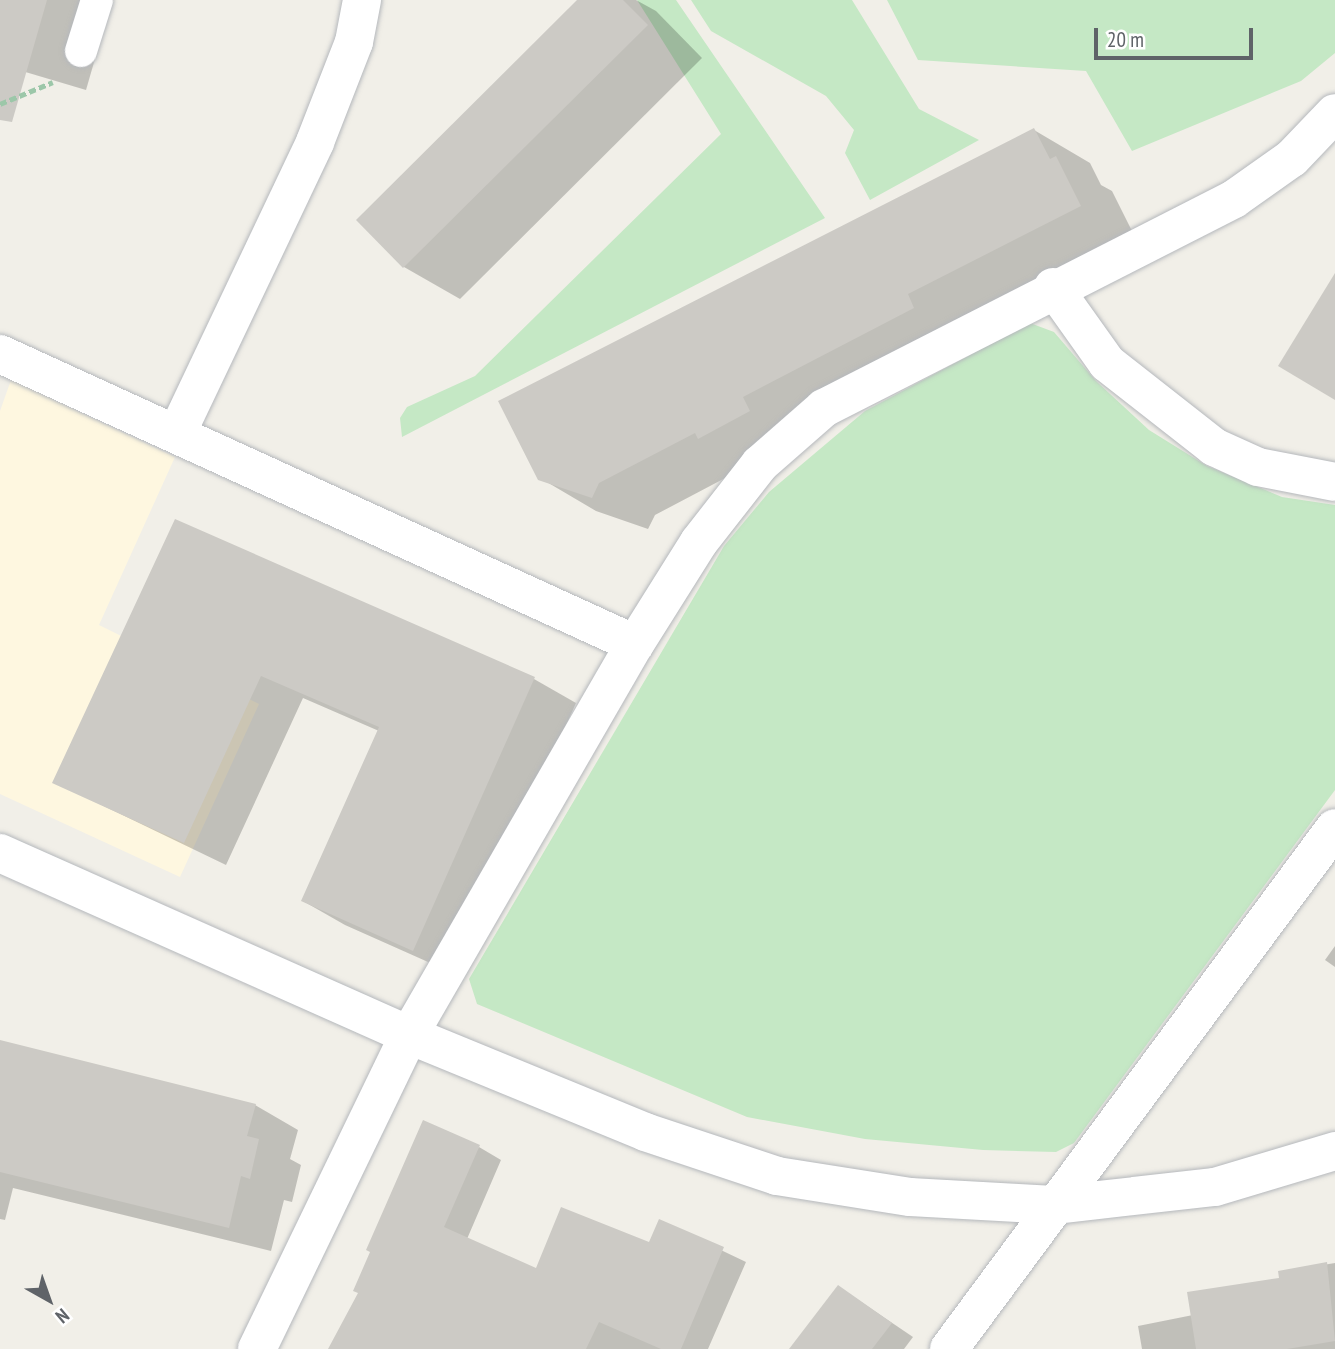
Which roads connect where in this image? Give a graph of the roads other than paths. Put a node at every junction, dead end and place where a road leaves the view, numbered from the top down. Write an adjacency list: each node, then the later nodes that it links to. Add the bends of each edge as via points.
1 (97, 0): 3 (lane)
2 (362, 0): 7 (street, via 354,42 314,142)
3 (81, 51)
4 (1335, 113): 5 (street, via 1292,158 1234,199)
5 (1054, 287): 8 (street, via 1107,363 1214,447 1258,467); 9 (street, via 824,408 760,464 699,542)
6 (0, 354): 7 (street)
7 (178, 431): 9 (street)
8 (1335, 481)
9 (635, 644): 12 (street)
10 (1335, 828): 14 (street)
11 (0, 853): 12 (street)
12 (409, 1035): 14 (street, via 645,1132 777,1176 910,1197); 15 (street)
13 (1335, 1151): 14 (street, via 1215,1187)
14 (1054, 1205): 16 (street)
15 (257, 1349)
16 (949, 1349)

